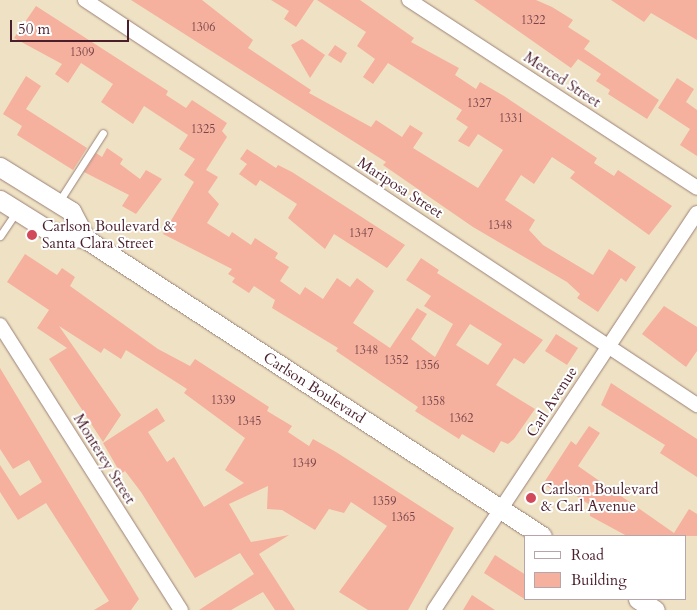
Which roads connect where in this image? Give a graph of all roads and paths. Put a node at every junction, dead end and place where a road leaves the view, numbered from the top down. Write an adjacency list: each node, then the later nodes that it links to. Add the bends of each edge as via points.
1 (85, 0): 13 (street, Mariposa Street)
2 (409, 0): 5 (street, Merced Street)
3 (102, 133): 7 (lane)
4 (0, 167): 7 (main road, Carlson Boulevard)
5 (697, 188)
6 (0, 200): 8 (main road, Carlson Boulevard)
7 (57, 203): 11 (main road, Carlson Boulevard, via 71,212)
8 (17, 211): 10 (lane); 11 (main road, Carlson Boulevard, via 51,232)
9 (697, 213): 13 (street, Carl Avenue)
10 (0, 236)
11 (86, 239): 15 (main road, Carlson Boulevard)
12 (0, 325): 18 (street, Monterey Street)
13 (609, 345): 14 (street, Mariposa Street); 15 (street, Carl Avenue)
14 (697, 405)
15 (501, 509): 16 (main road, Carlson Boulevard); 19 (street, Carl Avenue)
16 (540, 535)
17 (640, 600): 20 (main road)
18 (181, 610)
19 (434, 610)
20 (655, 610)

